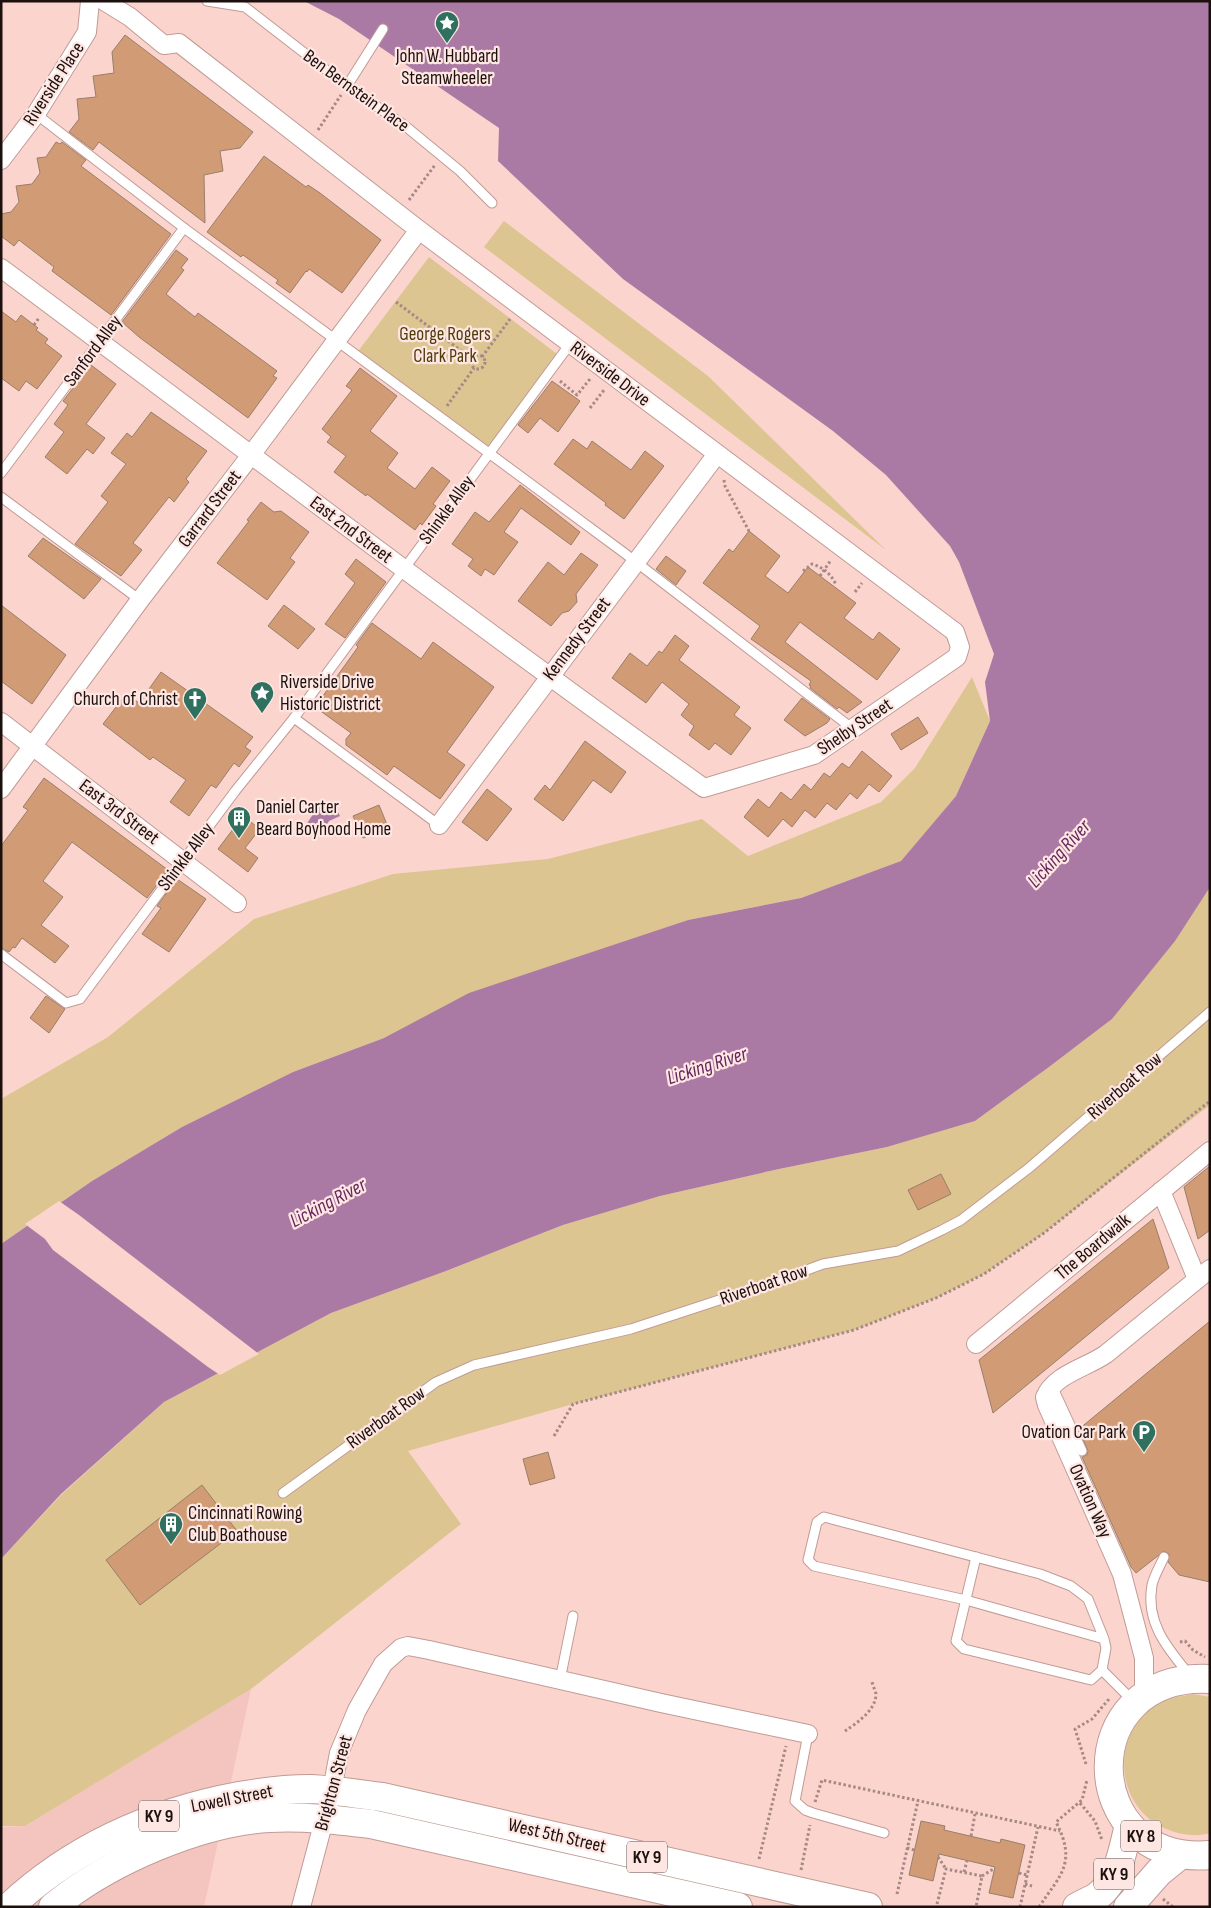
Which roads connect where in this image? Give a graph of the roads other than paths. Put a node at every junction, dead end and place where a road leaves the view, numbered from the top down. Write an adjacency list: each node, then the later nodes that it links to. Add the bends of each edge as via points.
1 (90, 1): 6 (street, Riverside Place, via 87,32)
2 (104, 1): 10 (street, Riverside Drive, via 164,45 179,43)
3 (207, 1): 5 (lane, Ben Bernstein Place, via 245,7)
4 (383, 29): 5 (lane)
5 (347, 86): 8 (lane, Ben Bernstein Place, via 404,125)
6 (36, 114): 7 (street, Riverside Place); 9 (lane)
7 (1, 160)
8 (492, 203)
9 (184, 228): 12 (lane); 13 (lane, Sanford Alley)
10 (419, 230): 12 (street, Garrard Street); 14 (street, Riverside Drive)
11 (1, 268): 13 (street, East 2nd Street)
12 (337, 341): 15 (lane); 17 (street, Garrard Street)
13 (100, 342): 17 (street, East 2nd Street); 18 (lane, Sanford Alley)
14 (570, 344): 15 (lane, Shinkle Alley); 16 (street, Riverside Drive)
15 (490, 452): 20 (lane); 21 (lane, Shinkle Alley)
16 (717, 454): 20 (street, Kennedy Street); 23 (street, Riverside Drive, via 954,632)
17 (252, 455): 21 (street, East 2nd Street); 22 (street, Garrard Street)
18 (1, 473)
19 (1, 497): 22 (lane)
20 (635, 562): 24 (street, Kennedy Street); 27 (lane)
21 (403, 570): 24 (street, East 2nd Street); 25 (lane, Shinkle Alley)
22 (140, 600): 28 (street, Garrard Street)
23 (960, 646): 27 (street, Shelby Street, via 957,657)
24 (548, 677): 29 (street, East 2nd Street); 31 (street, Kennedy Street)
25 (294, 718): 31 (lane); 32 (lane, Shinkle Alley)
26 (1, 722): 28 (street, East 3rd Street)
27 (853, 729): 29 (street, Shelby Street, via 814,755)
28 (33, 746): 30 (street, Garrard Street); 32 (street, East 3rd Street)
29 (704, 788)
30 (1, 789)
31 (439, 825)
32 (183, 861): 33 (street, East 3rd Street); 34 (lane, Shinkle Alley, via 80,999 66,1003)
33 (237, 903)
34 (1, 954)
35 (1210, 1012): 42 (lane, Riverboat Row, via 1029,1168 961,1220 942,1230 898,1251 823,1264 632,1329 474,1365 436,1382)
36 (1210, 1151): 37 (street, The Boardwalk)
37 (1161, 1191): 38 (street); 39 (street, The Boardwalk)
38 (1204, 1274): 40 (street, via 1106,1354)
39 (976, 1344)
40 (1052, 1386): 41 (lane); 51 (street, Ovation Way, via 1045,1397 1047,1405 1122,1574 1144,1658)
41 (1082, 1451)
42 (283, 1493)
43 (976, 1557): 45 (lane); 45 (lane, via 824,1517 816,1522 808,1560 814,1566); 47 (lane, via 1071,1586 1088,1599)
44 (1164, 1557): 49 (lane, via 1152,1585 1155,1626 1169,1650)
45 (966, 1600): 47 (lane); 48 (lane, via 956,1641 964,1649 1091,1680)
46 (572, 1616): 50 (lane)
47 (1104, 1639): 48 (lane, via 1106,1648)
48 (1102, 1670): 51 (lane)
49 (1204, 1672): 51 (main road, via 1161,1685)
50 (560, 1680): 52 (street); 53 (street, Brighton Street, via 429,1650 401,1648 382,1666 353,1718 339,1753)
51 (1140, 1699): 55 (main road, KY 8, via 1129,1709 1110,1745 1110,1787)
52 (808, 1734): 56 (lane, via 795,1802 812,1813)
53 (332, 1790): 54 (street, Brighton Street); 59 (main road, Lowell Street / KY 9, via 256,1793 183,1808 152,1819 80,1854); 63 (main road, West 5th Street / KY 9, via 391,1799)
54 (324, 1819): 60 (main road, Lowell Street / KY 9, via 268,1818 200,1831 125,1860 93,1878); 61 (street, Brighton Street); 62 (main road, West 5th Street / KY 9, via 371,1824)
55 (1129, 1825): 57 (main road, KY 8, via 1154,1846); 64 (main road, KY 9, via 1119,1866 1109,1883 1098,1896)
56 (884, 1833)
57 (1180, 1855): 58 (main road, KY 8); 65 (main road, KY 9, via 1158,1872)
58 (1210, 1855)
59 (9, 1907)
60 (54, 1907)
61 (301, 1907)
62 (738, 1907)
63 (868, 1907)
64 (1077, 1907)
65 (1128, 1907)

